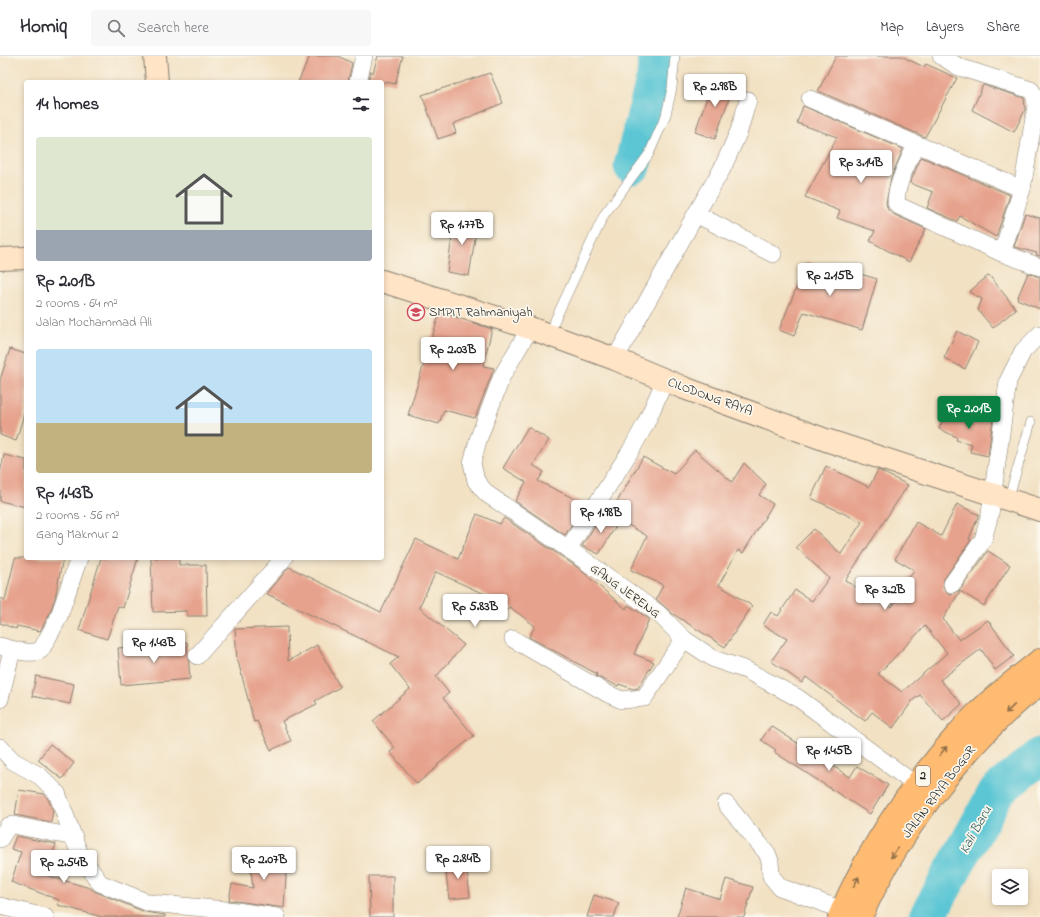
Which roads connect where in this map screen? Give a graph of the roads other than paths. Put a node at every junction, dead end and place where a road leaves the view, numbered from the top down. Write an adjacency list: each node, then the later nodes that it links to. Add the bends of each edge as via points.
1 (155, 56): 5 (street)
2 (364, 56): 6 (street)
3 (675, 56): 18 (lane, via 666,115 649,154 604,215)
4 (941, 56): 10 (street, via 959,67 1033,93 1036,106)
5 (156, 80)
6 (358, 80)
7 (810, 99): 9 (street)
8 (748, 100): 11 (street, via 739,131 722,169)
9 (916, 145): 10 (street); 12 (street, via 897,192 896,203)
10 (1022, 189): 12 (street)
11 (696, 214): 13 (street); 20 (street)
12 (1002, 253): 16 (street)
13 (773, 254)
14 (24, 258): 15 (street)
15 (1, 261)
16 (1040, 268)
17 (384, 282): 18 (street, CILODONG RAYA)
18 (539, 332): 20 (street, CILODONG RAYA); 25 (street, GANG JERENG, via 502,376 472,463 476,481 487,494)
19 (1040, 334): 23 (street, via 1023,351 1008,381)
20 (615, 359): 21 (street, CILODONG RAYA)
21 (665, 380): 23 (street, CILODONG RAYA, via 826,440); 25 (street, via 631,450)
22 (1032, 422): 23 (lane)
23 (1000, 498): 24 (street, CILODONG RAYA); 28 (street, via 983,540)
24 (1040, 510)
25 (568, 549): 30 (street, GANG JERENG, via 659,614)
26 (78, 560): 31 (street, via 58,619 41,650 36,653)
27 (282, 560): 32 (street)
28 (952, 584)
29 (514, 639): 30 (street, via 600,690 622,700 633,700 644,698)
30 (684, 639): 37 (street, GANG JERENG, via 714,658 746,670 798,698)
31 (6, 648): 35 (street)
32 (197, 656)
33 (1040, 660): 37 (highway, JALAN RAYA BOGOR / 2, one-way to 33, via 959,731)
34 (1040, 684): 43 (highway, JALAN RAYA BOGOR / 2, one-way to 43, via 1021,698 978,741 930,800 892,857)
35 (0, 699)
36 (0, 747): 39 (street, via 13,761 40,776 57,793)
37 (916, 785): 43 (highway, JALAN RAYA BOGOR / 2, one-way to 37, via 874,846)
38 (726, 804): 43 (street, via 767,853 771,876 780,887)
39 (74, 837): 40 (street, via 13,825 8,826); 42 (street, via 80,855 100,883)
40 (0, 839)
41 (0, 906): 44 (street)
42 (173, 911): 45 (street, via 238,911)
43 (847, 915)
44 (44, 917)
45 (277, 917)

